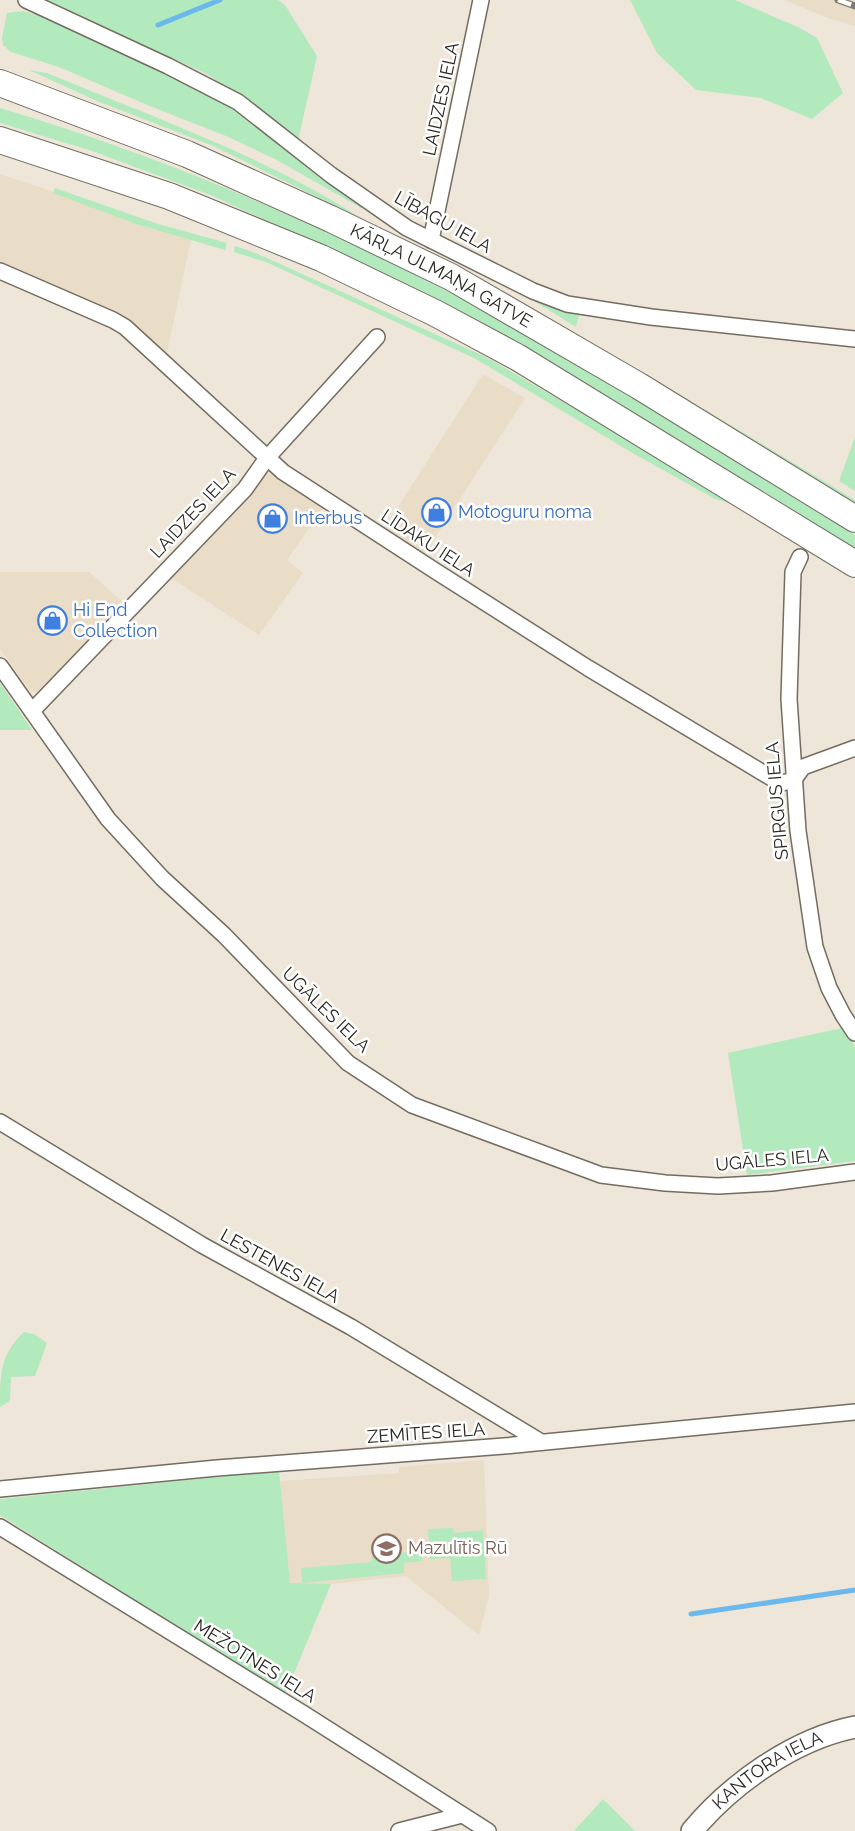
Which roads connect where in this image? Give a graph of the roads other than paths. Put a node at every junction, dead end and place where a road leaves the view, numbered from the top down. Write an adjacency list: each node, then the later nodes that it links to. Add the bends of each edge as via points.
1 (26, 0): 5 (street, LĪBAGU IELA, via 238,102 331,175 407,228)
2 (481, 0): 5 (street, LAIDZES IELA)
3 (0, 83): 10 (highway, KĀRĻA ULMAŅA GATVE, via 187,154 450,277 639,386)
4 (0, 140): 12 (highway, KĀRĻA ULMAŅA GATVE, via 169,196 321,258 435,312 517,357)
5 (431, 240): 8 (street, LĪBAGU IELA, via 567,304)
6 (0, 271): 9 (street, LĪDAKU IELA, via 124,327)
7 (377, 337): 9 (street, LAIDZES IELA)
8 (855, 339)
9 (267, 458): 14 (street, LAIDZES IELA, via 244,489); 16 (street, LĪDAKU IELA, via 437,573 588,668 780,783)
10 (855, 519)
11 (800, 557): 16 (street, SPIRGUS IELA, via 793,572 789,688)
12 (855, 564)
13 (0, 666): 14 (street, UGĀLES IELA)
14 (32, 711): 19 (street, UGĀLES IELA, via 108,819 162,878 224,935 348,1063 412,1105 601,1174 718,1186)
15 (855, 748): 16 (street, via 803,767)
16 (793, 781): 17 (street, SPIRGUS IELA, via 814,947 829,988)
17 (855, 1033)
18 (0, 1122): 21 (street, LESTENES IELA)
19 (855, 1172)
20 (855, 1412): 21 (street, ZEMĪTES IELA)
21 (541, 1443): 22 (street, ZEMĪTES IELA)
22 (0, 1489)
23 (0, 1527): 25 (street, MEŽOTNES IELA)
24 (855, 1727): 28 (main road, KANTORA IELA, via 814,1741 770,1763 710,1810)
25 (462, 1815): 26 (street); 27 (street, MEŽOTNES IELA)
26 (399, 1831)
27 (488, 1831)
28 (692, 1831)

